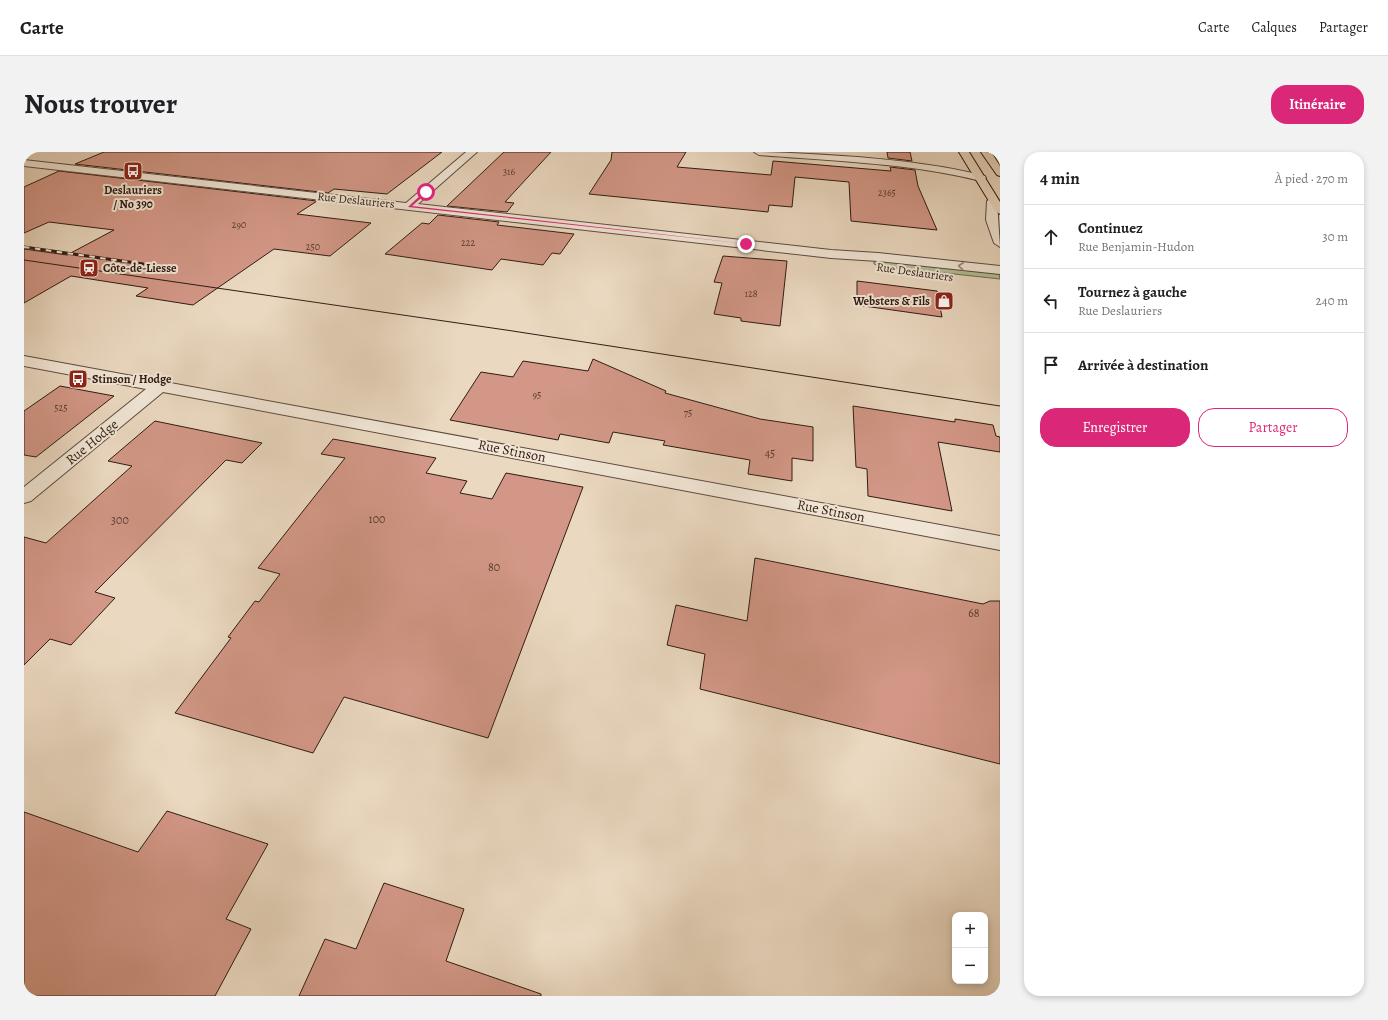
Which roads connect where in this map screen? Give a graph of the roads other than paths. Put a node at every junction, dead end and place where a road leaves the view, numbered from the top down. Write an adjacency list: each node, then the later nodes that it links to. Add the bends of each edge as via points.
1 (472, 152): 13 (street)
2 (759, 152): 4 (street)
3 (765, 152): 4 (street)
4 (768, 152): 9 (street)
5 (964, 152): 8 (main road)
6 (986, 152): 10 (main road)
7 (24, 163): 13 (street, Rue Deslauriers)
8 (972, 163): 9 (street, via 952,166); 11 (main road)
9 (915, 165): 11 (street)
10 (1000, 173)
11 (980, 178): 12 (main road)
12 (992, 201): 14 (main road); 15 (street, via 992,220)
13 (409, 206): 16 (street, Rue Deslauriers)
14 (1000, 211)
15 (1000, 243)
16 (831, 254): 17 (street, Rue Deslauriers, one-way to 16); 18 (street, Rue Deslauriers, via 878,268)
17 (1000, 270)
18 (1000, 282)
19 (24, 361): 20 (street, Rue Stinson)
20 (160, 386): 21 (street, Rue Hodge); 22 (street, Rue Stinson)
21 (24, 497)
22 (1000, 543)

